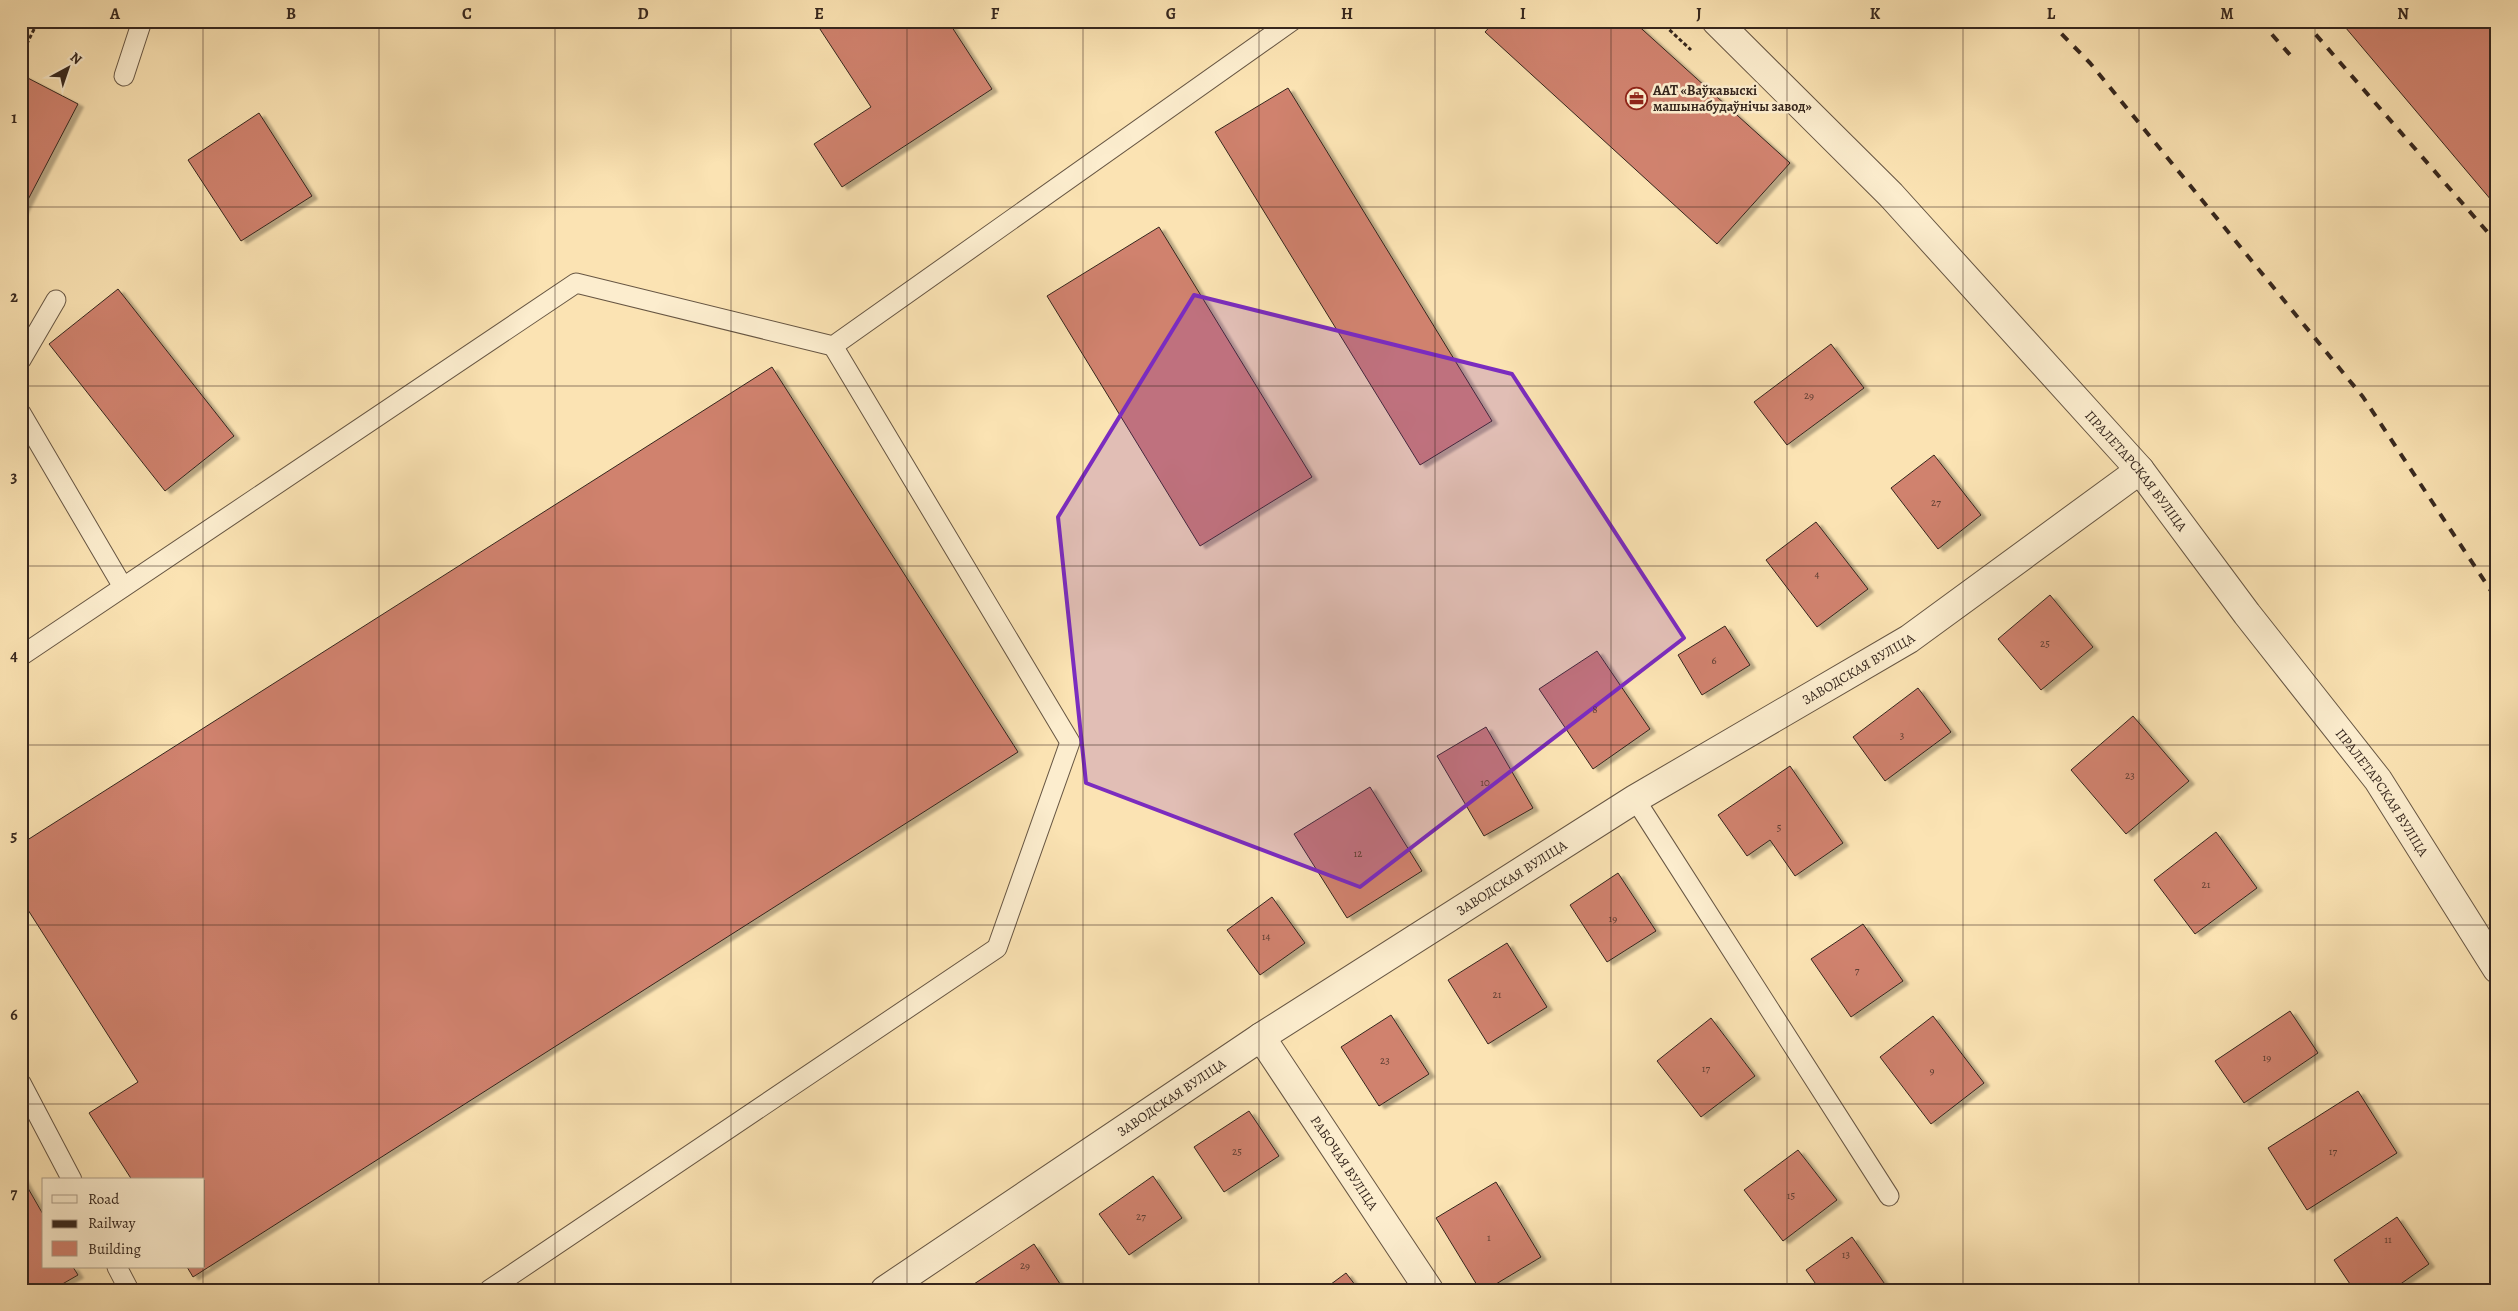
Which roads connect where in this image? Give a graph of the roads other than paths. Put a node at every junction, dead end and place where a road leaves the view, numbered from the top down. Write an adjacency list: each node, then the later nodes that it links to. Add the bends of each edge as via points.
1 (142, 21): 4 (lane)
2 (1292, 21): 6 (lane)
3 (1716, 21): 9 (street, ПРАЛЕТАРСКАЯ ВУЛІЦА, via 1890,195)
4 (124, 76)
5 (56, 300): 7 (lane)
6 (833, 346): 10 (lane, via 576,283); 21 (lane, via 1070,742 997,948)
7 (21, 360)
8 (21, 413): 10 (lane)
9 (2140, 470): 12 (street, ЗАВОДСКАЯ ВУЛІЦА, via 1909,638); 13 (street, ПРАЛЕТАРСКАЯ ВУЛІЦА, via 2247,614 2378,780)
10 (122, 588): 11 (lane)
11 (21, 656)
12 (1635, 799): 14 (street, ЗАВОДСКАЯ ВУЛІЦА); 17 (lane)
13 (2497, 970)
14 (1261, 1037): 19 (street, ЗАВОДСКАЯ ВУЛІЦА); 22 (street, РАБОЧАЯ ВУЛІЦА)
15 (21, 1083): 16 (lane)
16 (71, 1178)
17 (1889, 1196)
18 (118, 1268): 20 (lane)
19 (903, 1285)
20 (129, 1290)
21 (489, 1290)
22 (1429, 1290)

